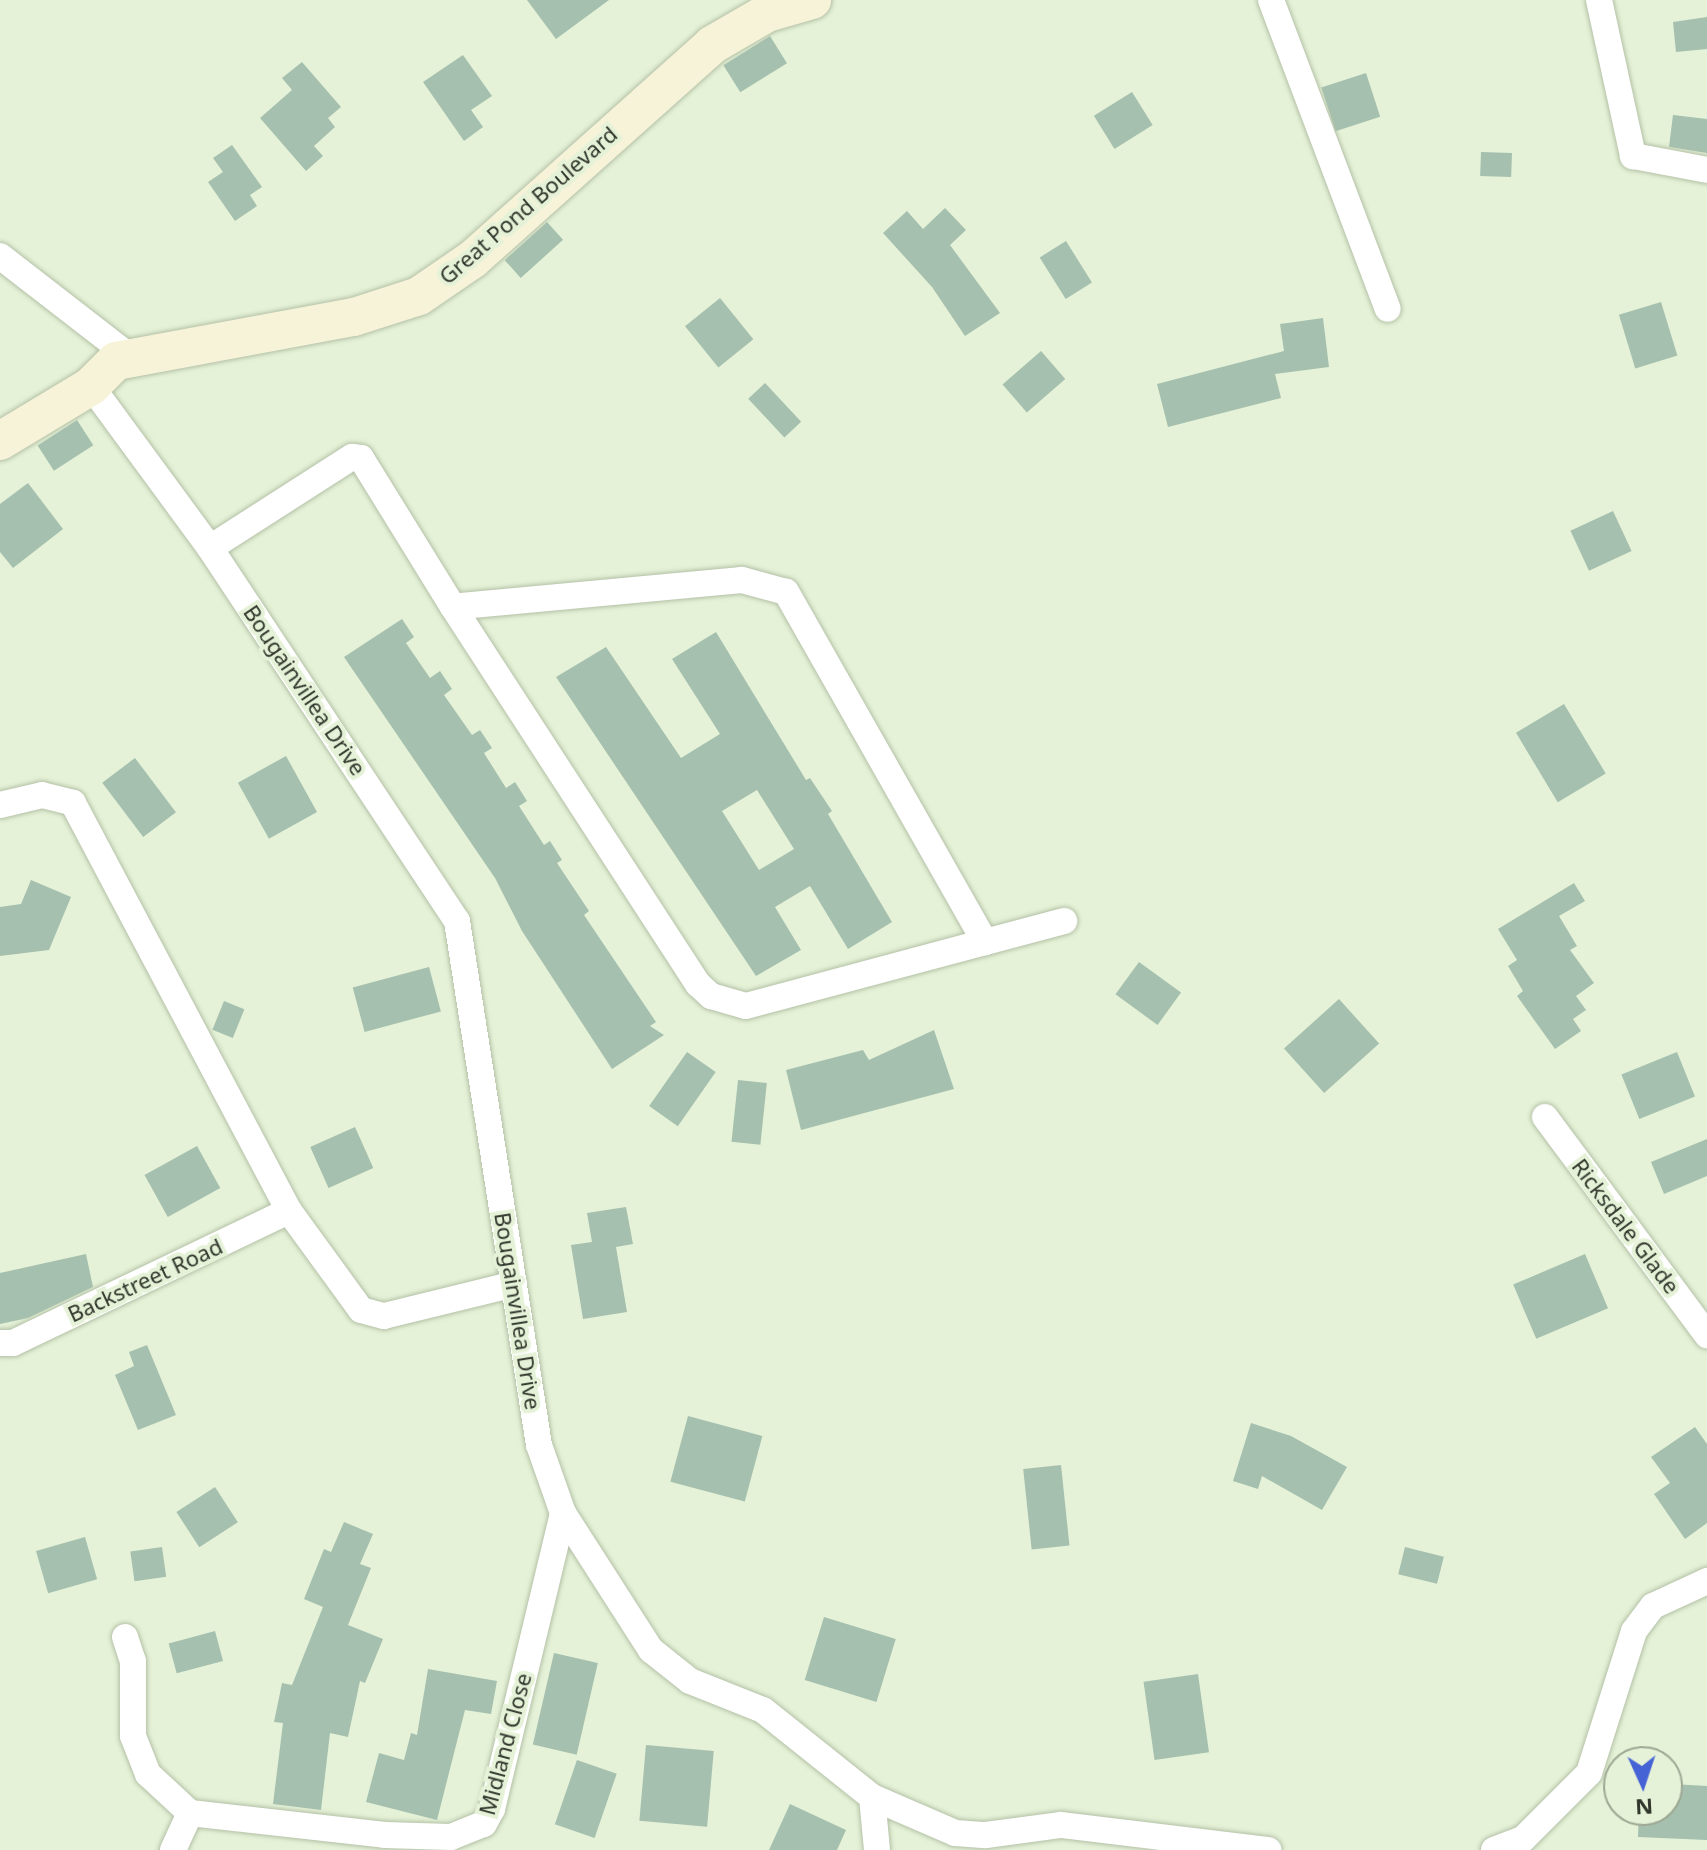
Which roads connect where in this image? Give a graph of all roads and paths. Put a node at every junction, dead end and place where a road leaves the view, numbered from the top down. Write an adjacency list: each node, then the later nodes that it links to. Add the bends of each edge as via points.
1 (812, 0): 7 (street, Great Pond Boulevard, via 767,13 702,53 473,259 419,296 354,317)
2 (1271, 0): 6 (street)
3 (1599, 0): 4 (street, via 1633,156)
4 (1707, 170)
5 (0, 256): 7 (street)
6 (1388, 309)
7 (130, 357): 8 (street, Great Pond Boulevard, via 116,361)
8 (91, 386): 9 (street, Great Pond Boulevard); 10 (street, Bougainvillea Drive)
9 (0, 441)
10 (210, 548): 11 (street, via 352,457 361,458); 17 (street, Bougainvillea Drive, via 457,921)
11 (453, 607): 14 (street, via 742,580 786,592); 14 (street, via 698,984 711,996 746,1006)
12 (0, 805): 16 (street, via 42,795 73,803)
13 (1064, 921): 14 (street)
14 (985, 942)
15 (1545, 1117): 18 (street, Ricksdale Glade)
16 (289, 1211): 17 (street, via 361,1310 384,1316); 19 (street, Backstreet Road, via 13,1343)
17 (514, 1284): 20 (street, Bougainvillea Drive, via 539,1445)
18 (1707, 1335)
19 (0, 1343)
20 (563, 1513): 23 (street, Bougainvillea Drive, via 651,1650 690,1681 763,1710); 25 (street, Midland Close, via 492,1809 484,1824 468,1833)
21 (1707, 1581): 30 (street, via 1653,1606 1634,1631 1589,1773 1523,1839)
22 (125, 1637): 24 (street, via 133,1661 133,1736 148,1774)
23 (872, 1797): 26 (street, Bougainvillea Drive, via 955,1833 986,1835 1061,1825); 28 (street)
24 (190, 1813): 25 (street, Midland Close); 27 (street)
25 (383, 1842)
26 (1198, 1846): 29 (street, Bougainvillea Drive)
27 (173, 1850)
28 (877, 1850)
29 (1268, 1850)
30 (1494, 1850)

